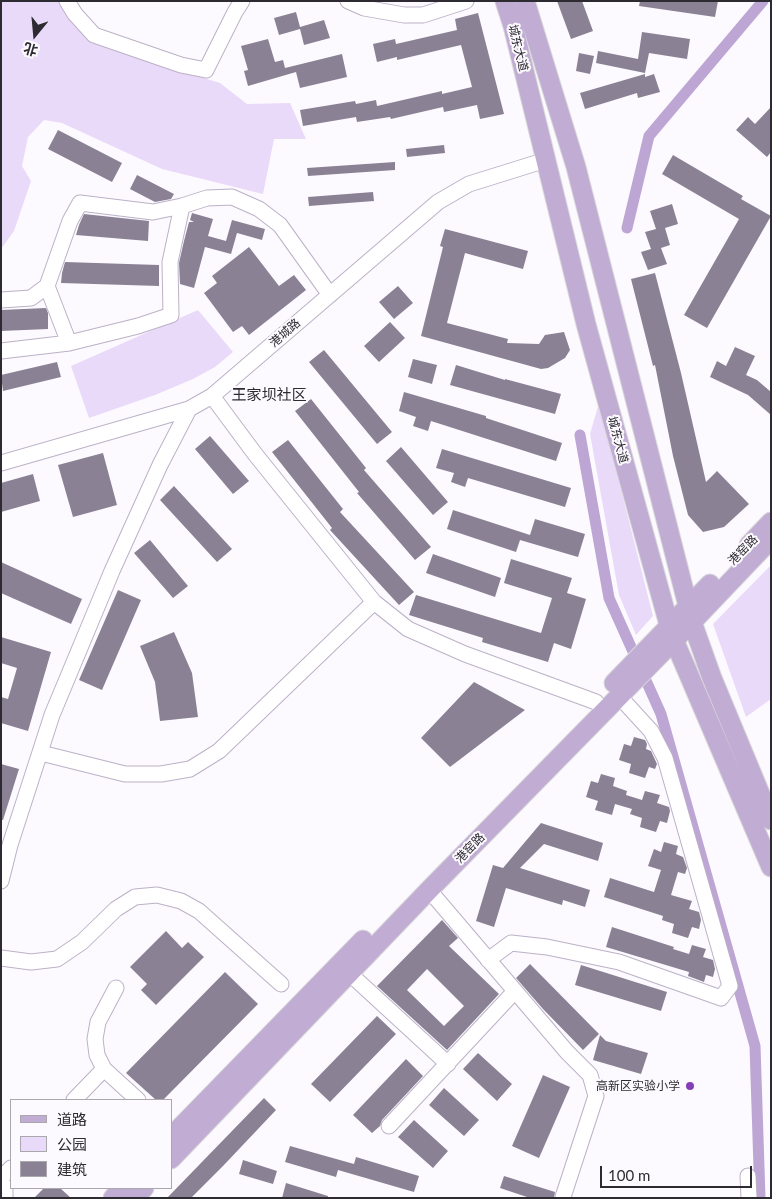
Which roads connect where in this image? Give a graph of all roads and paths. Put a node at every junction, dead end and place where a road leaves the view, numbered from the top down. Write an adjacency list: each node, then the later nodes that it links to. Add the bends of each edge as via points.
1 (67, 1): 2 (street, via 94,34 181,65 206,70)
2 (242, 1)
3 (348, 1): 4 (street, via 364,8 404,15 424,14)
4 (466, 1)
5 (505, 1): 7 (main road, 城东大道)
6 (525, 1): 20 (main road, 城东大道, via 576,167)
7 (546, 160): 10 (street, 港城路, via 470,184 438,202); 21 (main road, 城东大道, via 586,324)
8 (182, 206): 9 (street, via 153,212 80,203 70,221); 10 (street, via 207,198 232,197 259,209 280,225); 12 (street, via 170,262 171,315)
9 (47, 286): 11 (street, via 31,298); 12 (street)
10 (330, 295): 14 (street, 港城路)
11 (1, 300)
12 (69, 343): 13 (street)
13 (1, 351)
14 (212, 396): 15 (street, 港城路); 19 (street)
15 (188, 409): 16 (street, 港城路); 24 (street, via 112,571 52,716)
16 (1, 463)
17 (771, 522): 20 (main road, 港窑路)
18 (771, 539): 20 (main road, 港窑路)
19 (374, 602): 23 (street, via 408,629 465,654); 24 (street, via 219,751 190,769 162,774 125,774)
20 (690, 614): 21 (main road, 港窑路); 25 (main road, 城东大道, via 712,678)
21 (672, 632): 22 (main road, 港窑路); 26 (main road, 城东大道)
22 (620, 689): 23 (main road, 港窑路); 28 (main road, 港窑路); 30 (street, via 651,731 665,758 730,986 721,998 620,962 511,943)
23 (596, 702): 40 (main road, 港窑路)
24 (41, 753): 27 (street)
25 (771, 820)
26 (771, 867)
27 (1, 881)
28 (429, 890): 30 (street); 31 (main road, 港窑路)
29 (1, 958): 32 (street, via 31,962 57,959 82,942 116,909 135,897 157,895 181,901 199,911)
30 (488, 960): 34 (street)
31 (349, 973): 35 (street); 41 (main road, 港窑路)
32 (282, 984)
33 (116, 988): 36 (street, via 98,1022 95,1039 97,1055)
34 (515, 991): 35 (street); 48 (street, via 590,1075 596,1096)
35 (448, 1064): 39 (street)
36 (104, 1069): 37 (street); 38 (street)
37 (75, 1099)
38 (137, 1099)
39 (389, 1126)
40 (172, 1134)
41 (172, 1158)
42 (10, 1169): 44 (street)
43 (748, 1176): 49 (street)
44 (1, 1179): 46 (street)
45 (143, 1189): 47 (main road)
46 (5, 1198)
47 (134, 1198)
48 (563, 1198)
49 (749, 1198)

